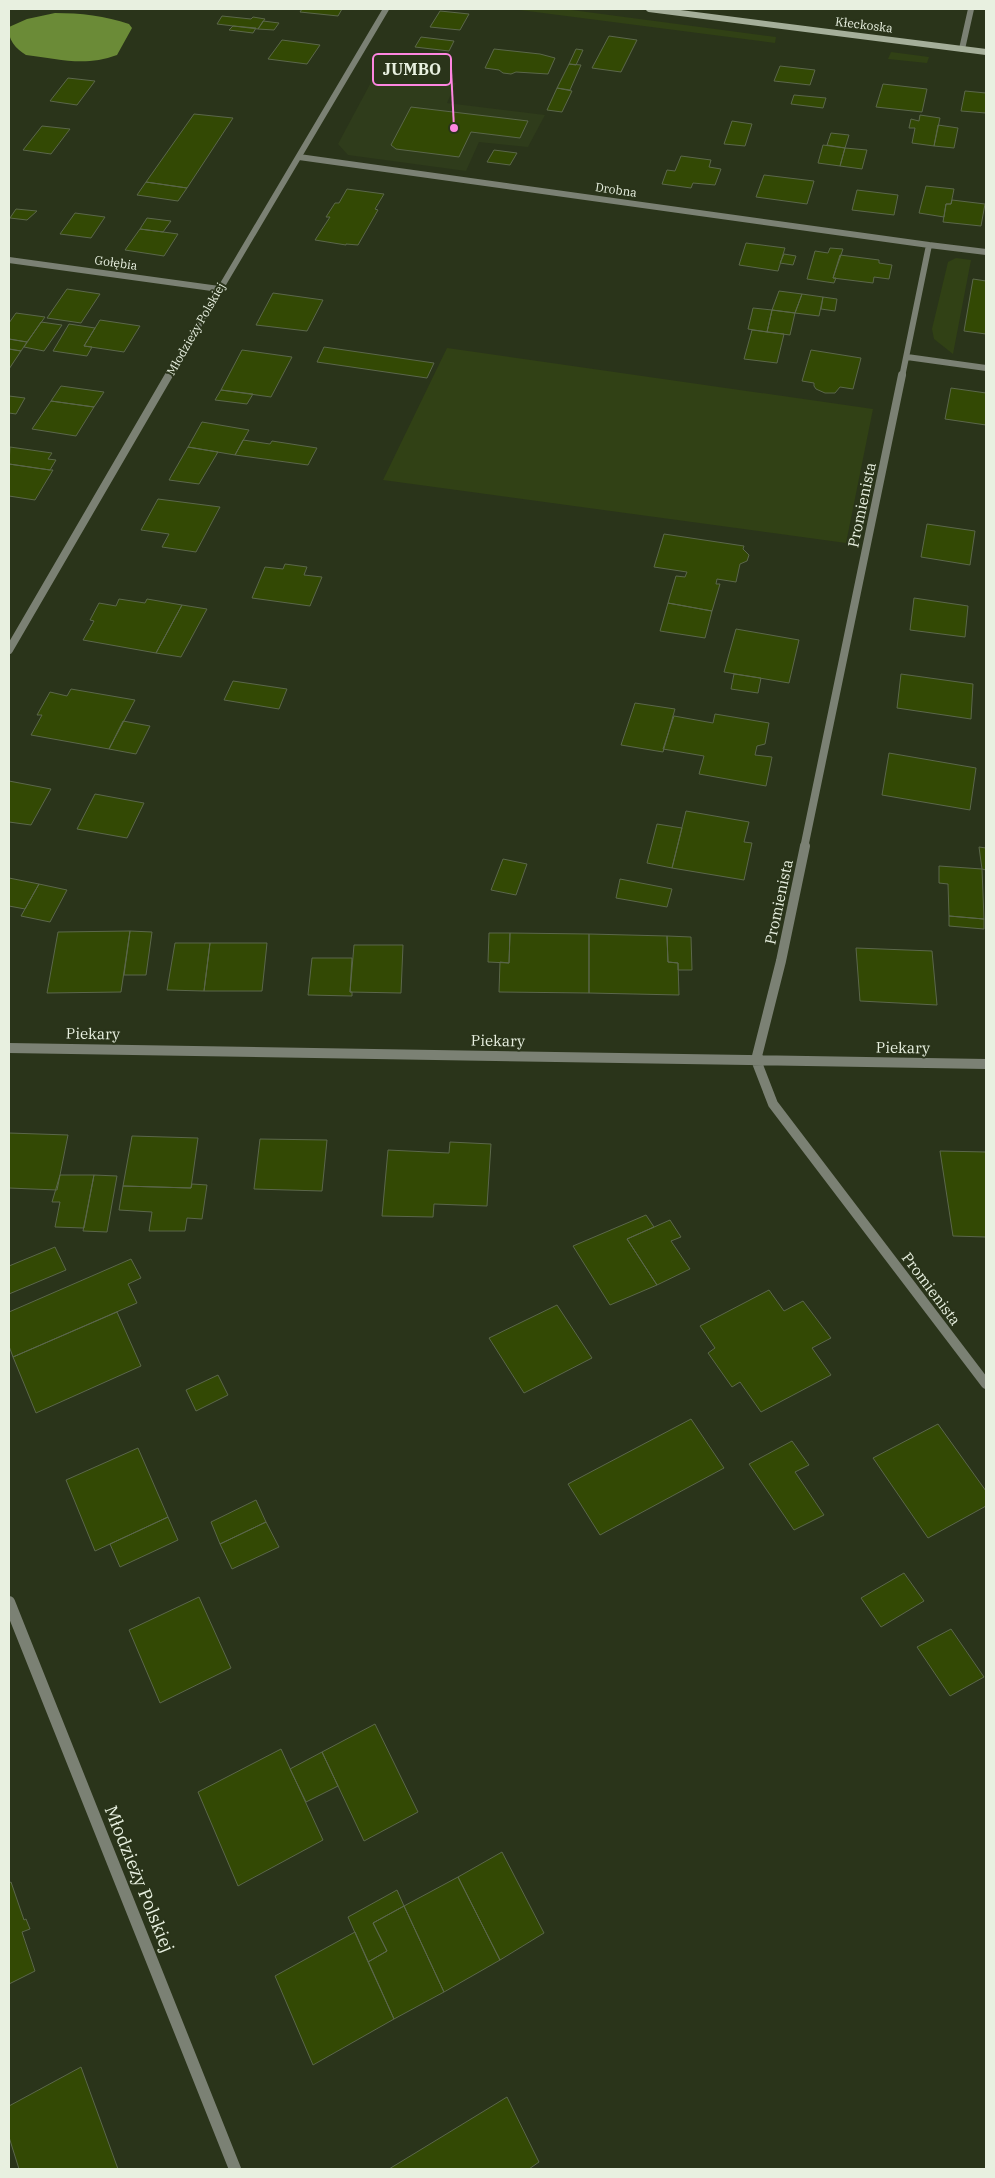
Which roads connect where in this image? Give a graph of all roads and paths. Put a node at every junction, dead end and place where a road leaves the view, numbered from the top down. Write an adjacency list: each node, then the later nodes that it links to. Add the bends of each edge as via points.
1 (386, 9): 6 (street, Młodzieży Polskiej)
2 (649, 9): 4 (main road, Kłeckoska)
3 (971, 9): 4 (street)
4 (962, 49): 5 (main road, Kłeckoska)
5 (986, 52)
6 (299, 157): 7 (street, Drobna); 10 (street, Młodzieży Polskiej)
7 (929, 245): 8 (street, Drobna); 11 (street)
8 (986, 252)
9 (9, 260): 10 (street, Gołębia)
10 (219, 289): 13 (street, Młodzieży Polskiej)
11 (907, 358): 12 (street); 15 (street, Promienista, via 783,951)
12 (986, 368)
13 (9, 650)
14 (9, 1048): 15 (street, Piekary)
15 (756, 1060): 16 (street, Piekary); 17 (street, Promienista, via 774,1104)
16 (986, 1064)
17 (986, 1384)
18 (9, 1602): 19 (street, Młodzieży Polskiej)
19 (235, 2169)

